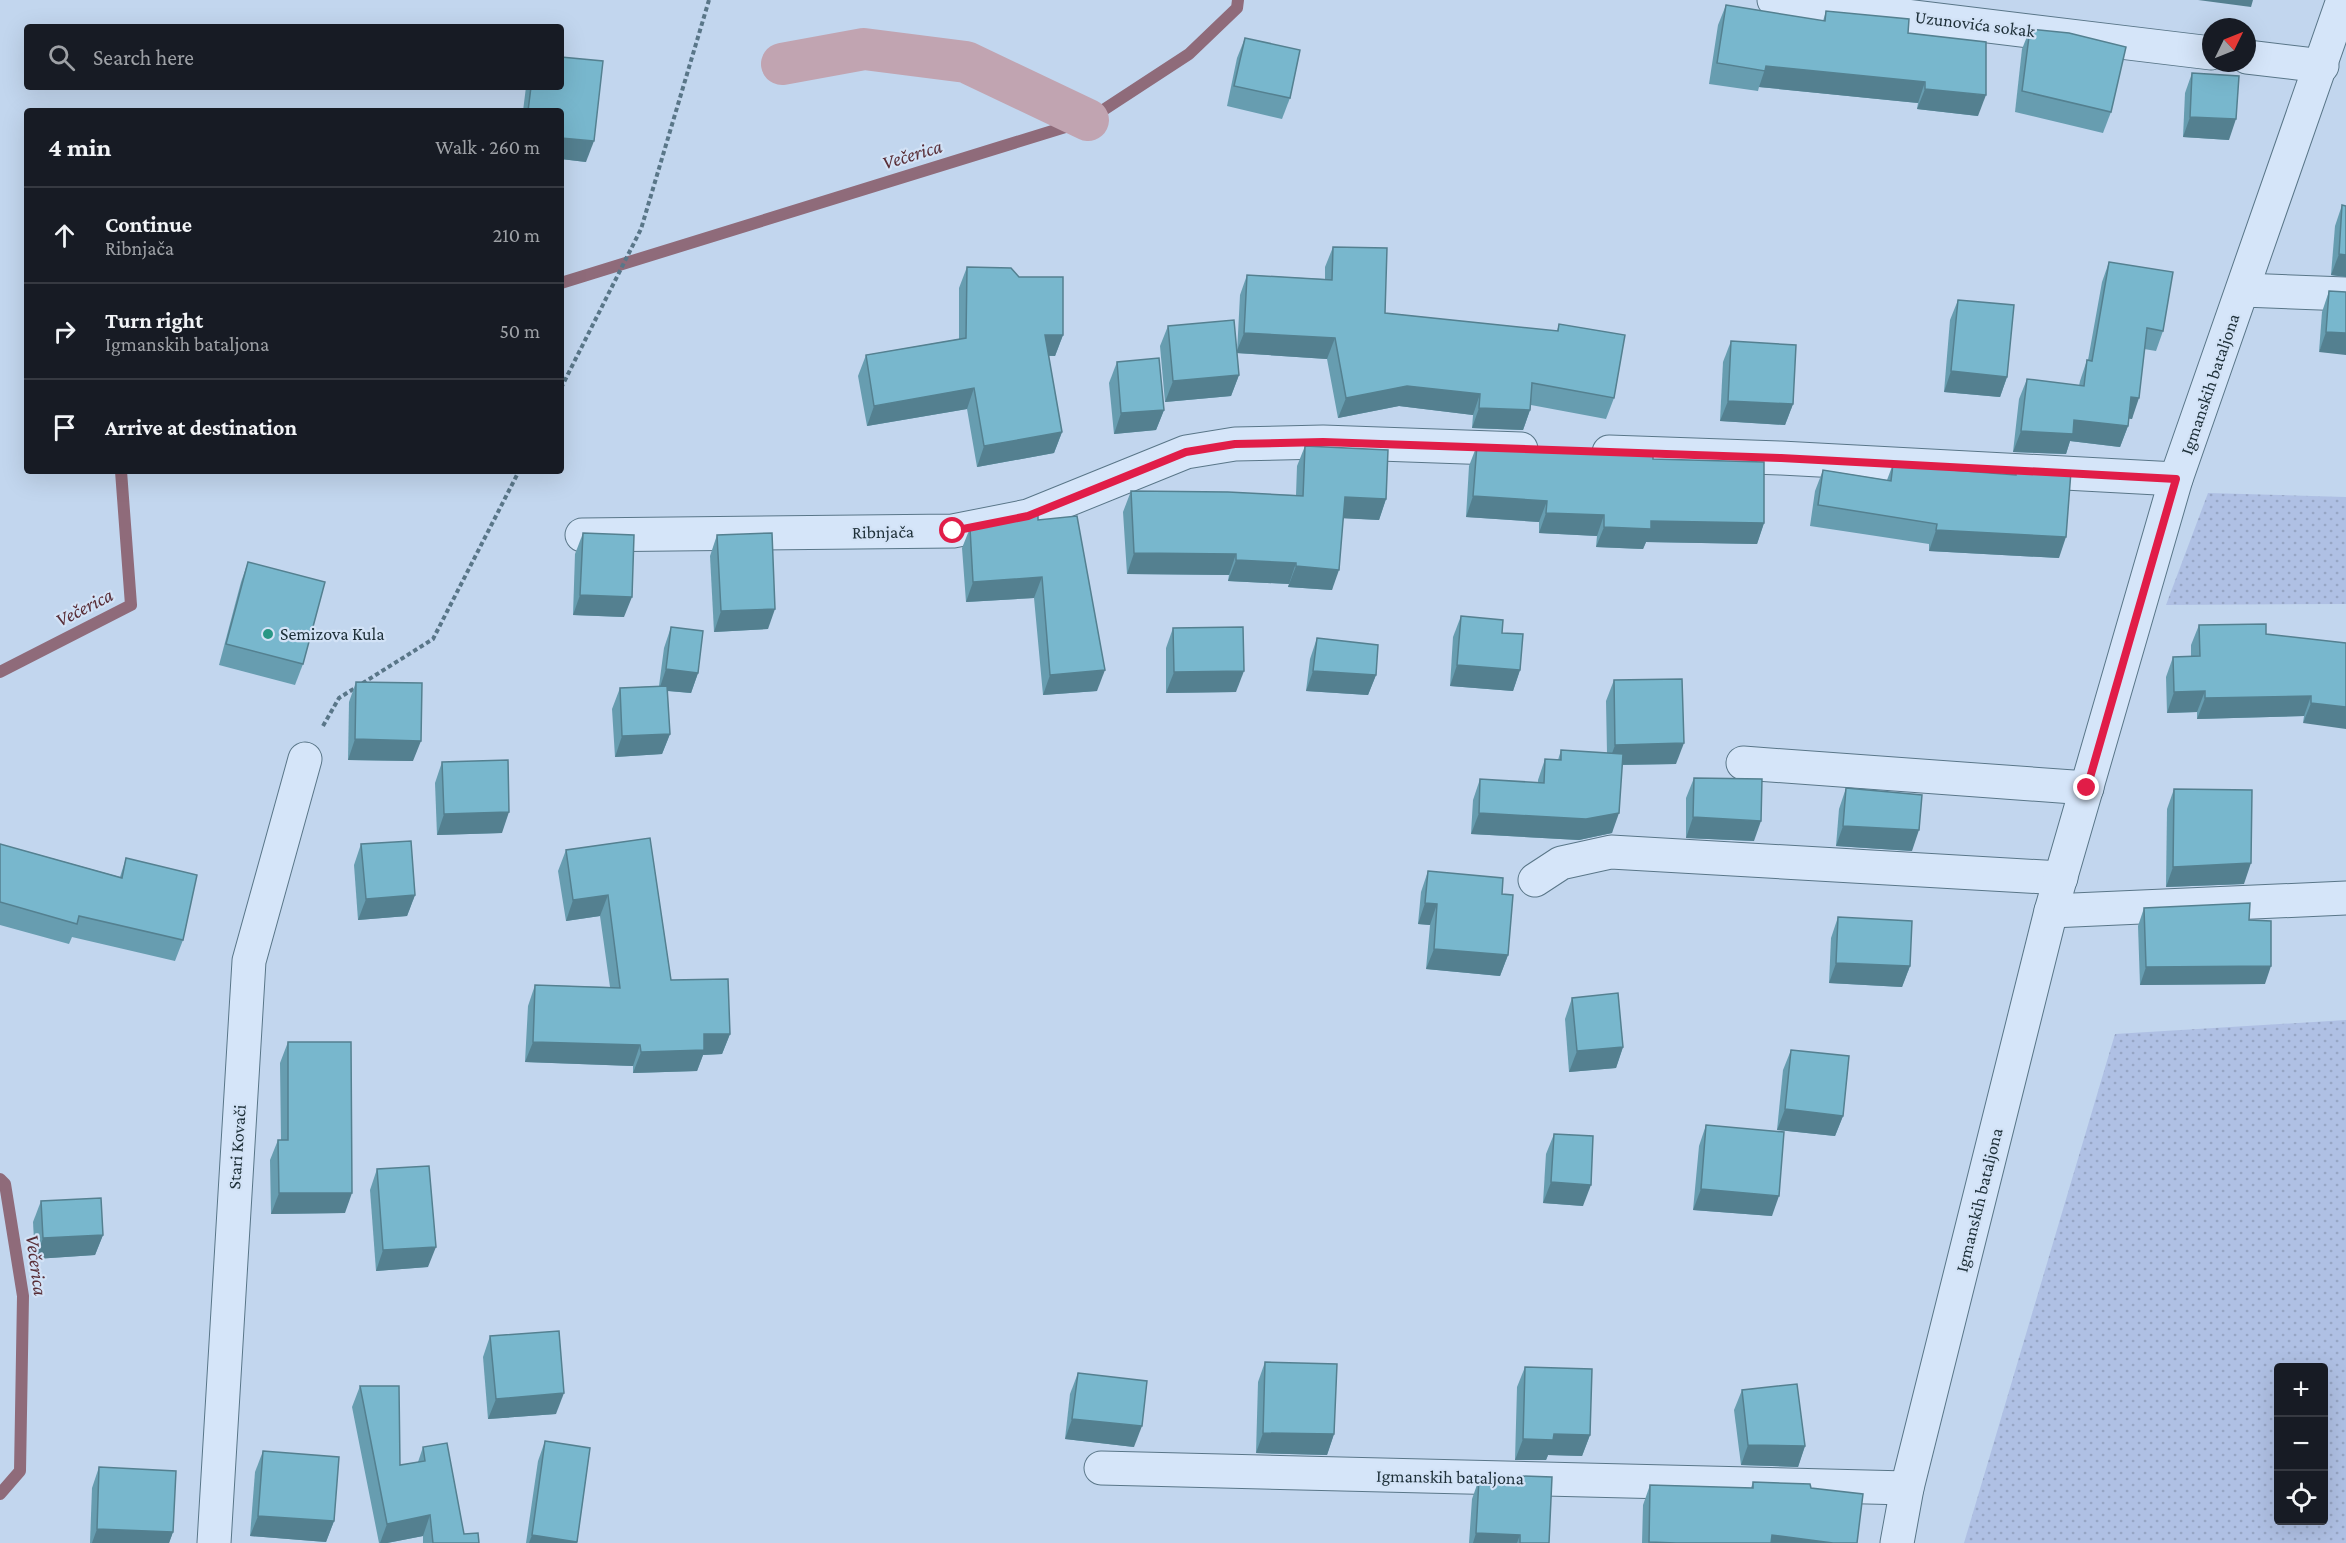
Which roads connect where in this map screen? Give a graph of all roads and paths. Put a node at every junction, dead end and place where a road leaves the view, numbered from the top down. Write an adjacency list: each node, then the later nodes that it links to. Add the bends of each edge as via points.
1 (709, 0): 9 (path, via 639,234)
2 (1774, 0): 4 (street, Uzunovića sokak)
3 (2343, 0): 6 (street, Igmanskih bataljona)
4 (2202, 52)
5 (2256, 58): 6 (street)
6 (2322, 66): 7 (street, Igmanskih bataljona)
7 (2243, 290): 8 (street); 13 (street, Igmanskih bataljona)
8 (2346, 294)
9 (564, 382)
10 (1546, 450): 14 (street, Ribnjača, via 1323,442 1235,444 1186,452 1028,516 953,531)
11 (1582, 451): 13 (street)
12 (517, 474): 15 (path, via 433,639 339,698)
13 (2176, 479): 17 (street, Igmanskih bataljona)
14 (582, 535)
15 (305, 759): 24 (street, Stari Kovači, via 249,961)
16 (1743, 763): 17 (street)
17 (2087, 788): 18 (street, Igmanskih bataljona)
18 (2061, 878): 19 (street, via 1611,852 1561,863); 21 (street, Igmanskih bataljona)
19 (1535, 880)
20 (2346, 898): 21 (street)
21 (2051, 911): 23 (street, Igmanskih bataljona)
22 (1101, 1468): 23 (street, Igmanskih bataljona)
23 (1907, 1488): 25 (street, Igmanskih bataljona)
24 (214, 1543)
25 (1897, 1543)

